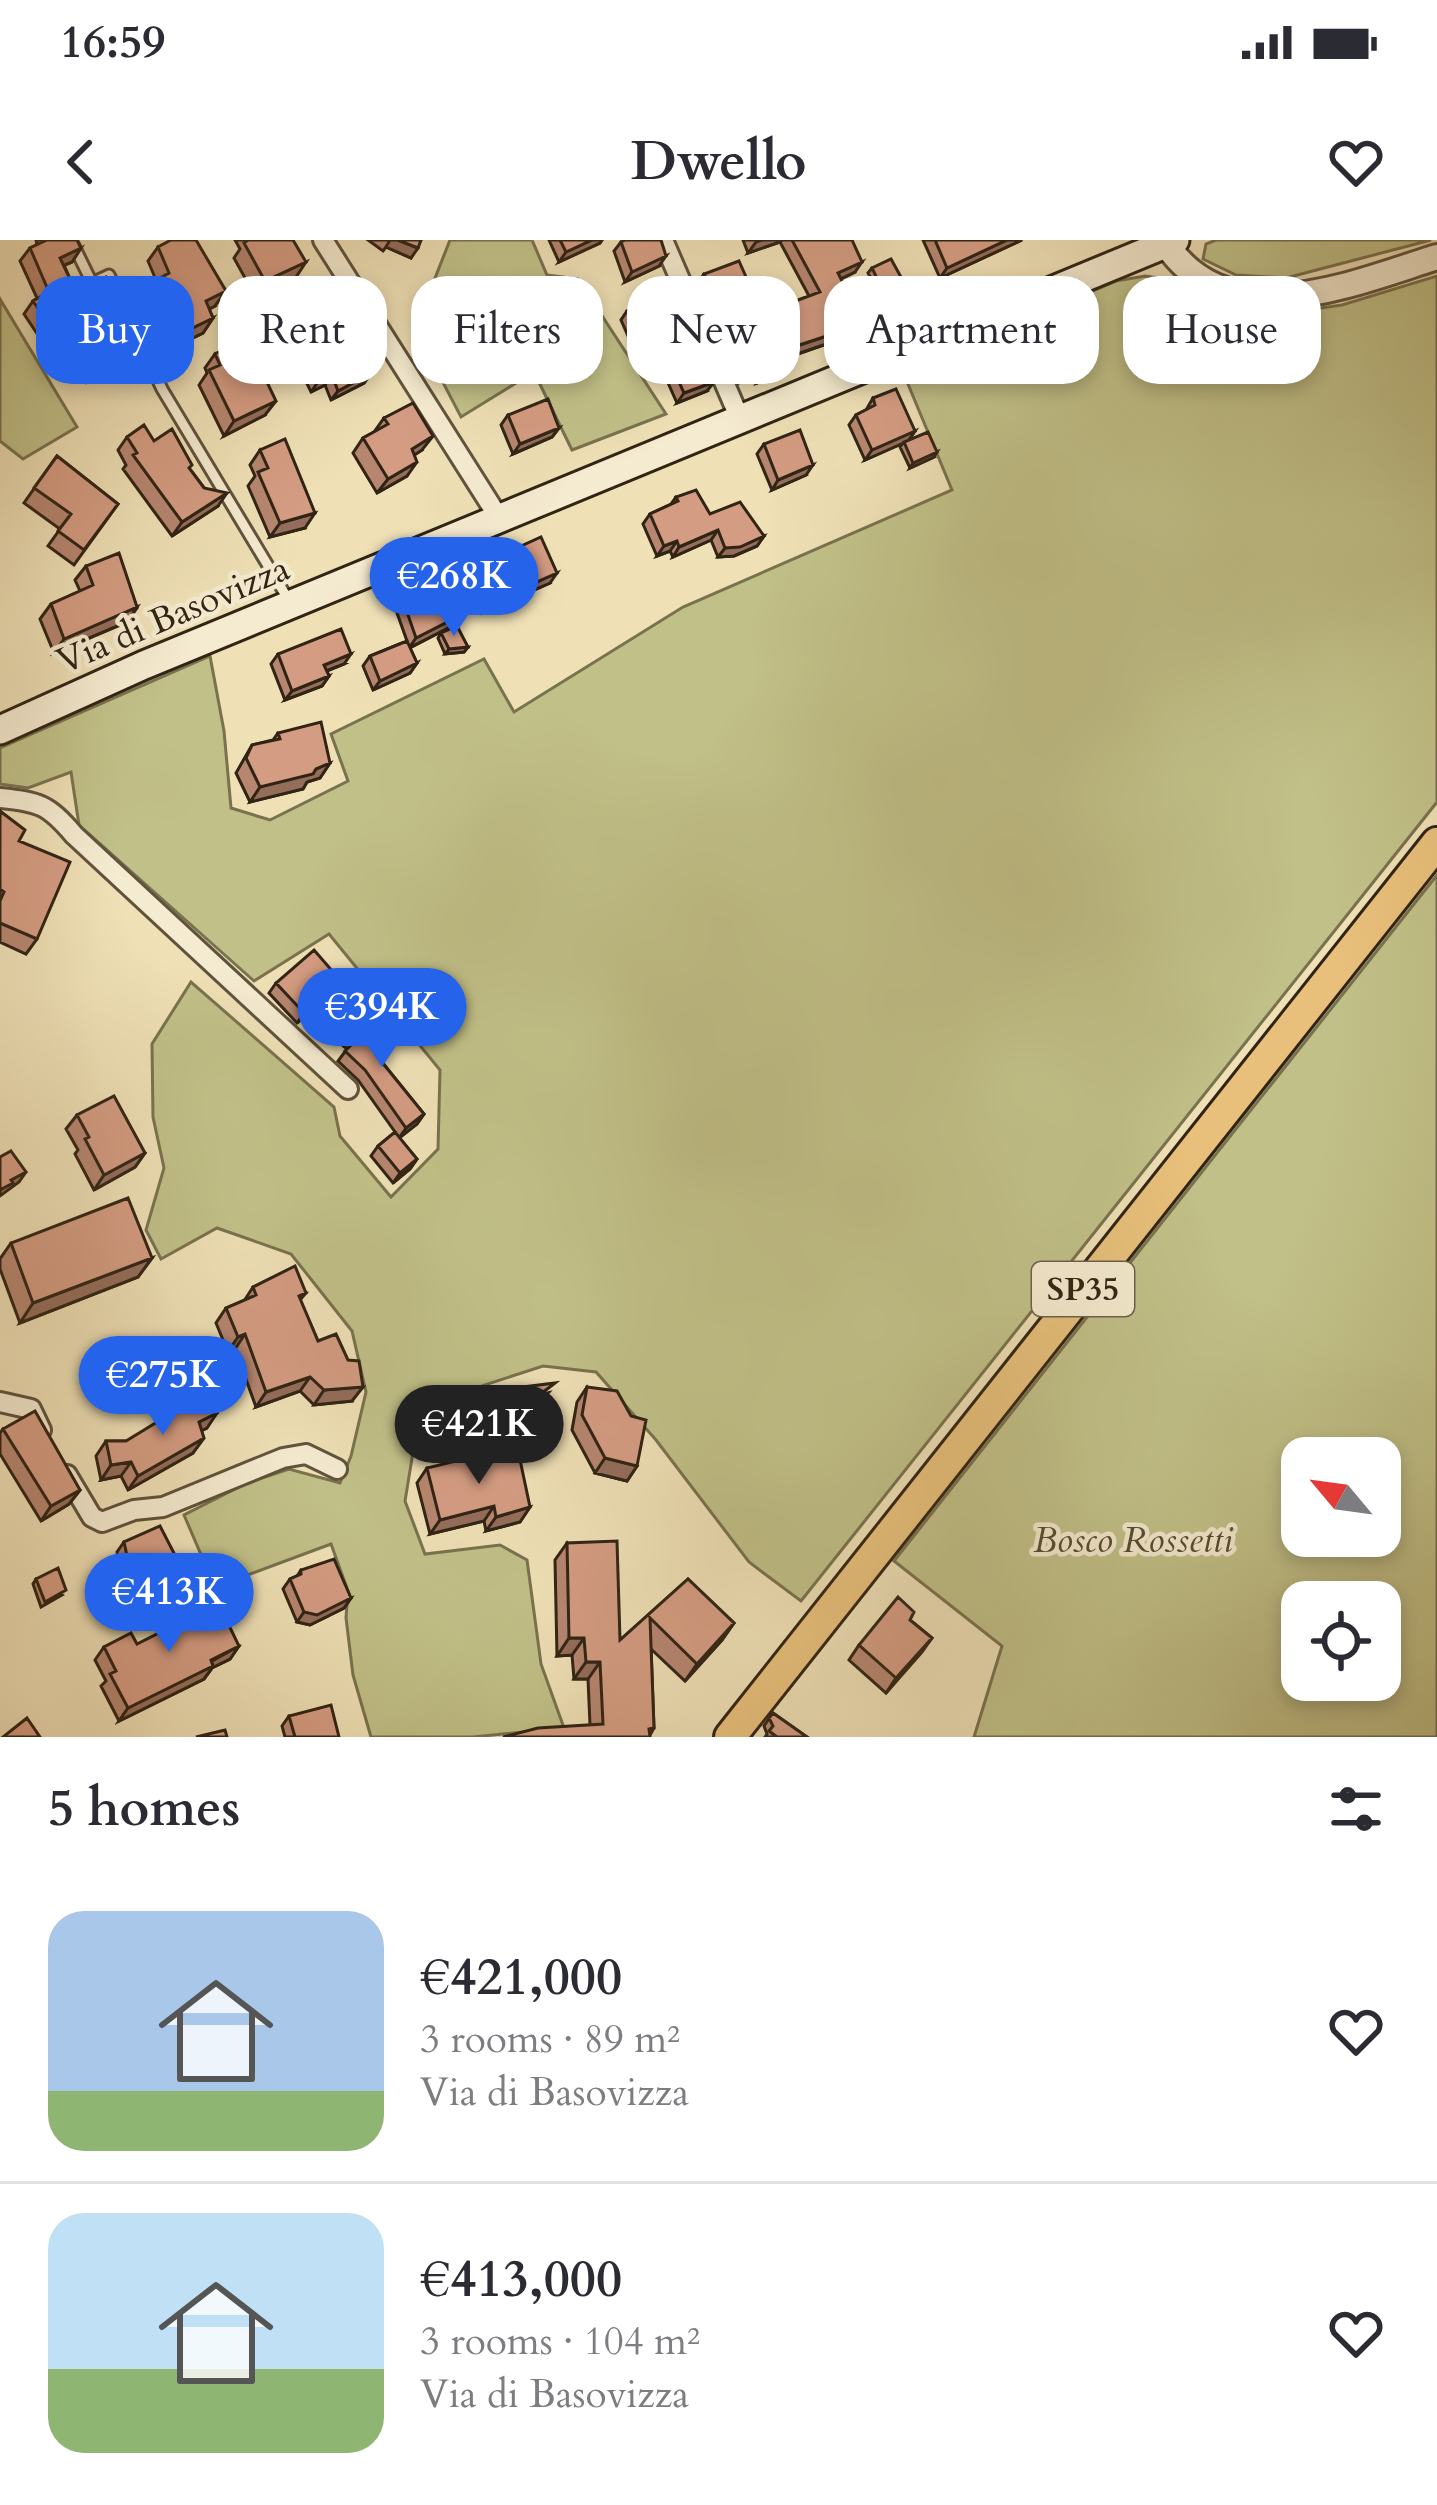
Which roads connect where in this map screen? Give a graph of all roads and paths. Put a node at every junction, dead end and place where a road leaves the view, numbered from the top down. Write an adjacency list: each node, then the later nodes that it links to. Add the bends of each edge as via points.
1 (71, 240): 8 (lane, via 92,283 109,275 162,389)
2 (323, 240): 7 (street)
3 (663, 240): 6 (street)
4 (1170, 242): 5 (street, via 1190,273 1255,297 1325,290); 6 (main road, Via di Basovizza)
5 (1437, 257)
6 (740, 419): 7 (main road, Via di Basovizza)
7 (499, 518): 8 (main road, Via di Basovizza)
8 (291, 604): 9 (main road, Via di Basovizza)
9 (0, 730)
10 (0, 798): 12 (street, via 53,810)
11 (1437, 843): 15 (main road, SP35)
12 (348, 1088)
13 (0, 1402): 14 (street, via 31,1409 102,1522 163,1507 283,1458 306,1454)
14 (337, 1468)
15 (730, 1737)

